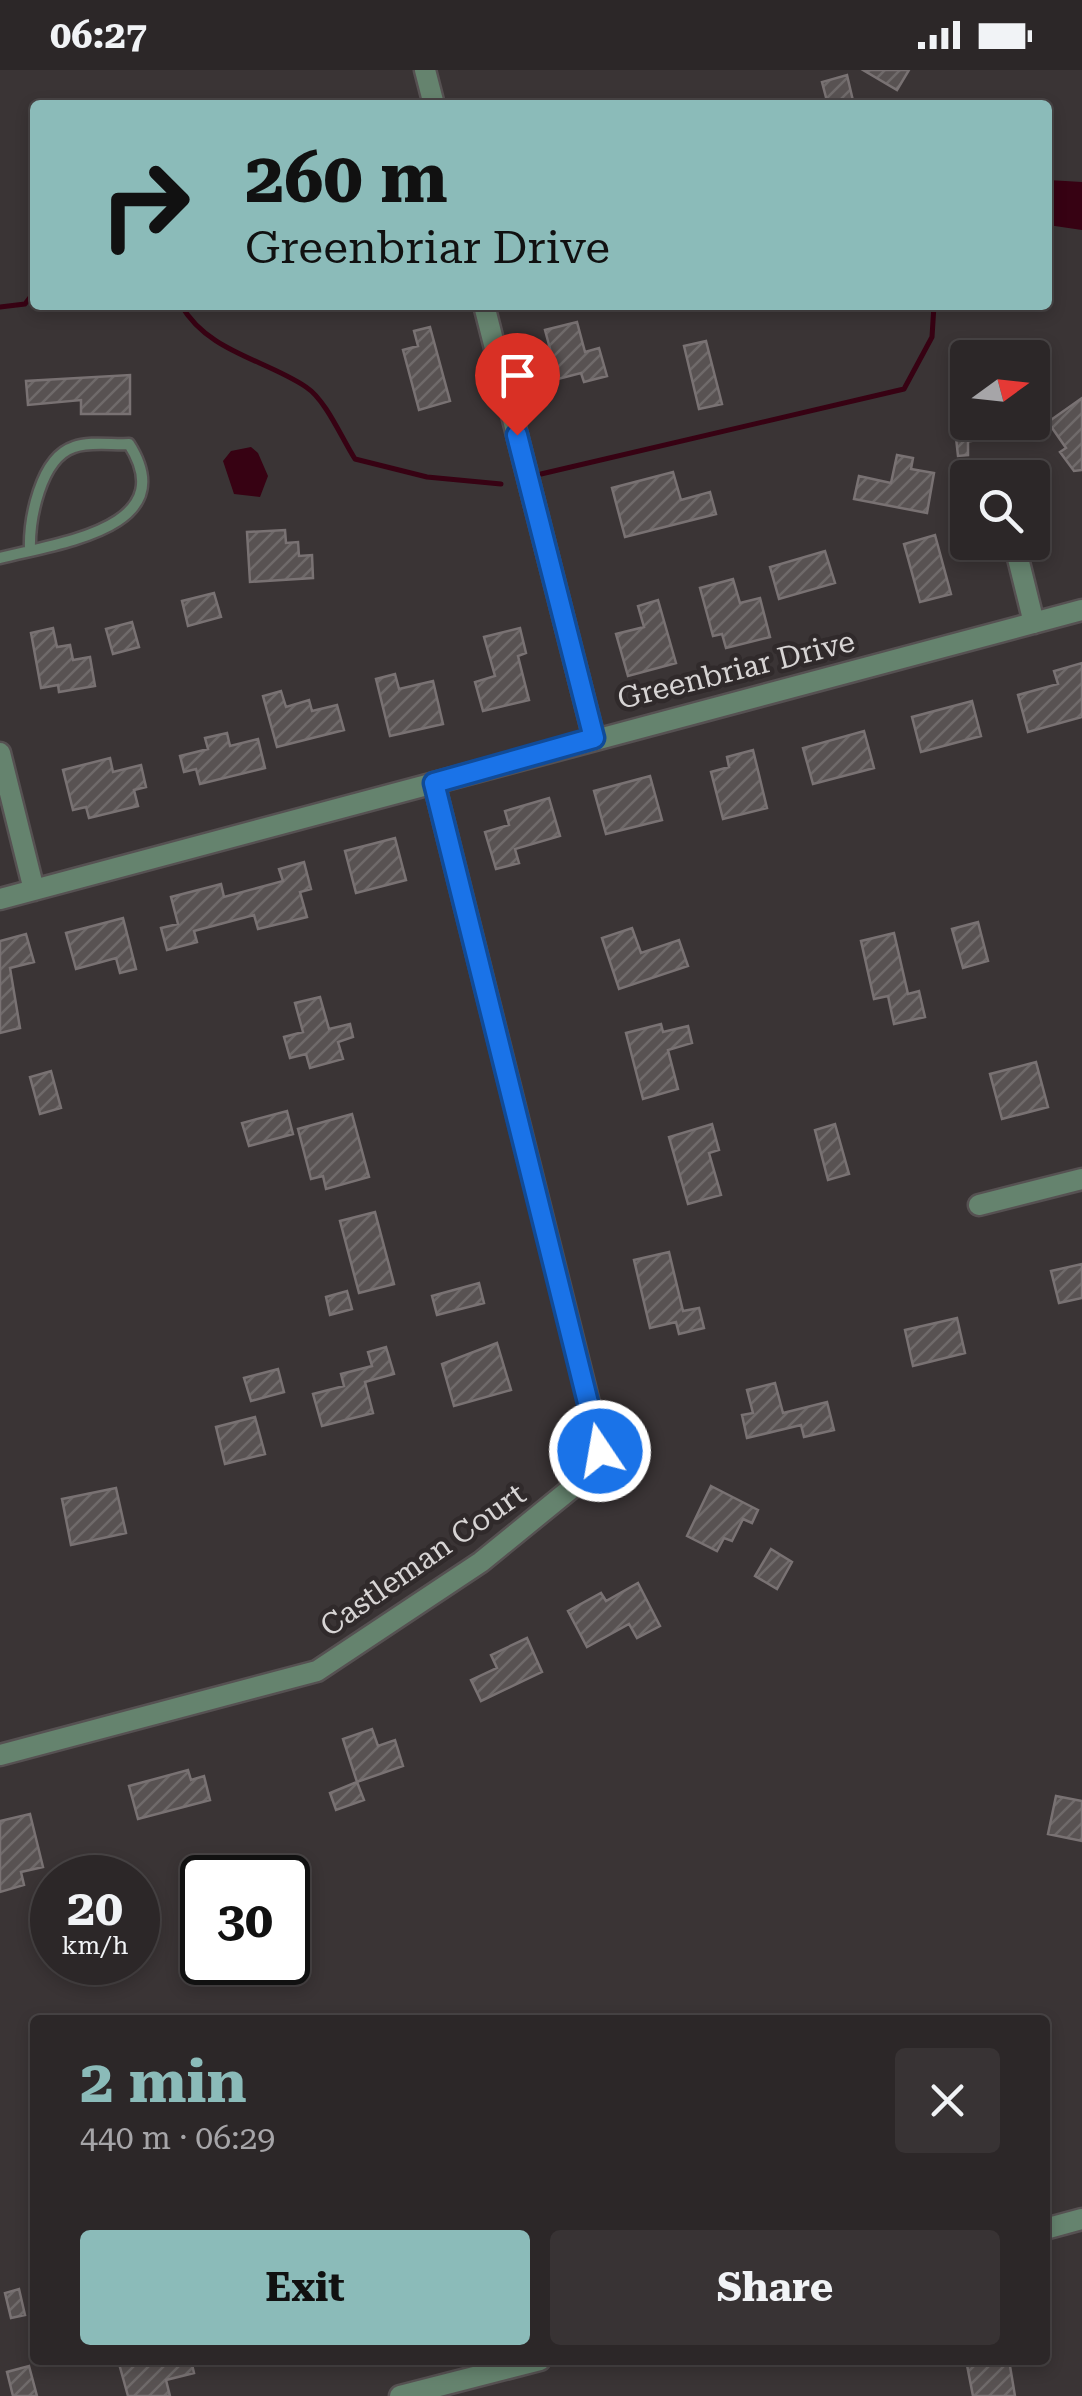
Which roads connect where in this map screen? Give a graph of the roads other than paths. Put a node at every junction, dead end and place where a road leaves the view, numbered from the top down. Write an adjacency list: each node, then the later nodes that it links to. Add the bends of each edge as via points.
1 (425, 70): 2 (street)
2 (433, 100)
3 (485, 310): 9 (street)
4 (30, 550): 4 (lane, via 128,516 142,491 144,467 129,444 73,447 57,460 29,518); 5 (lane)
5 (0, 558)
6 (1018, 560): 8 (street)
7 (1082, 610): 8 (street, Greenbriar Drive)
8 (1034, 622): 9 (street, Greenbriar Drive)
9 (594, 738): 11 (street, Greenbriar Drive)
10 (0, 753): 12 (street)
11 (434, 783): 12 (street, Greenbriar Drive); 16 (street, Castleman Court, via 600,1451 589,1474 481,1562 317,1672)
12 (34, 890): 13 (street, Greenbriar Drive)
13 (0, 899)
14 (1082, 1178): 15 (street)
15 (979, 1206)
16 (0, 1756)
17 (1082, 2219): 18 (street)
18 (1050, 2228)
19 (521, 2365): 20 (street)
20 (400, 2396)

